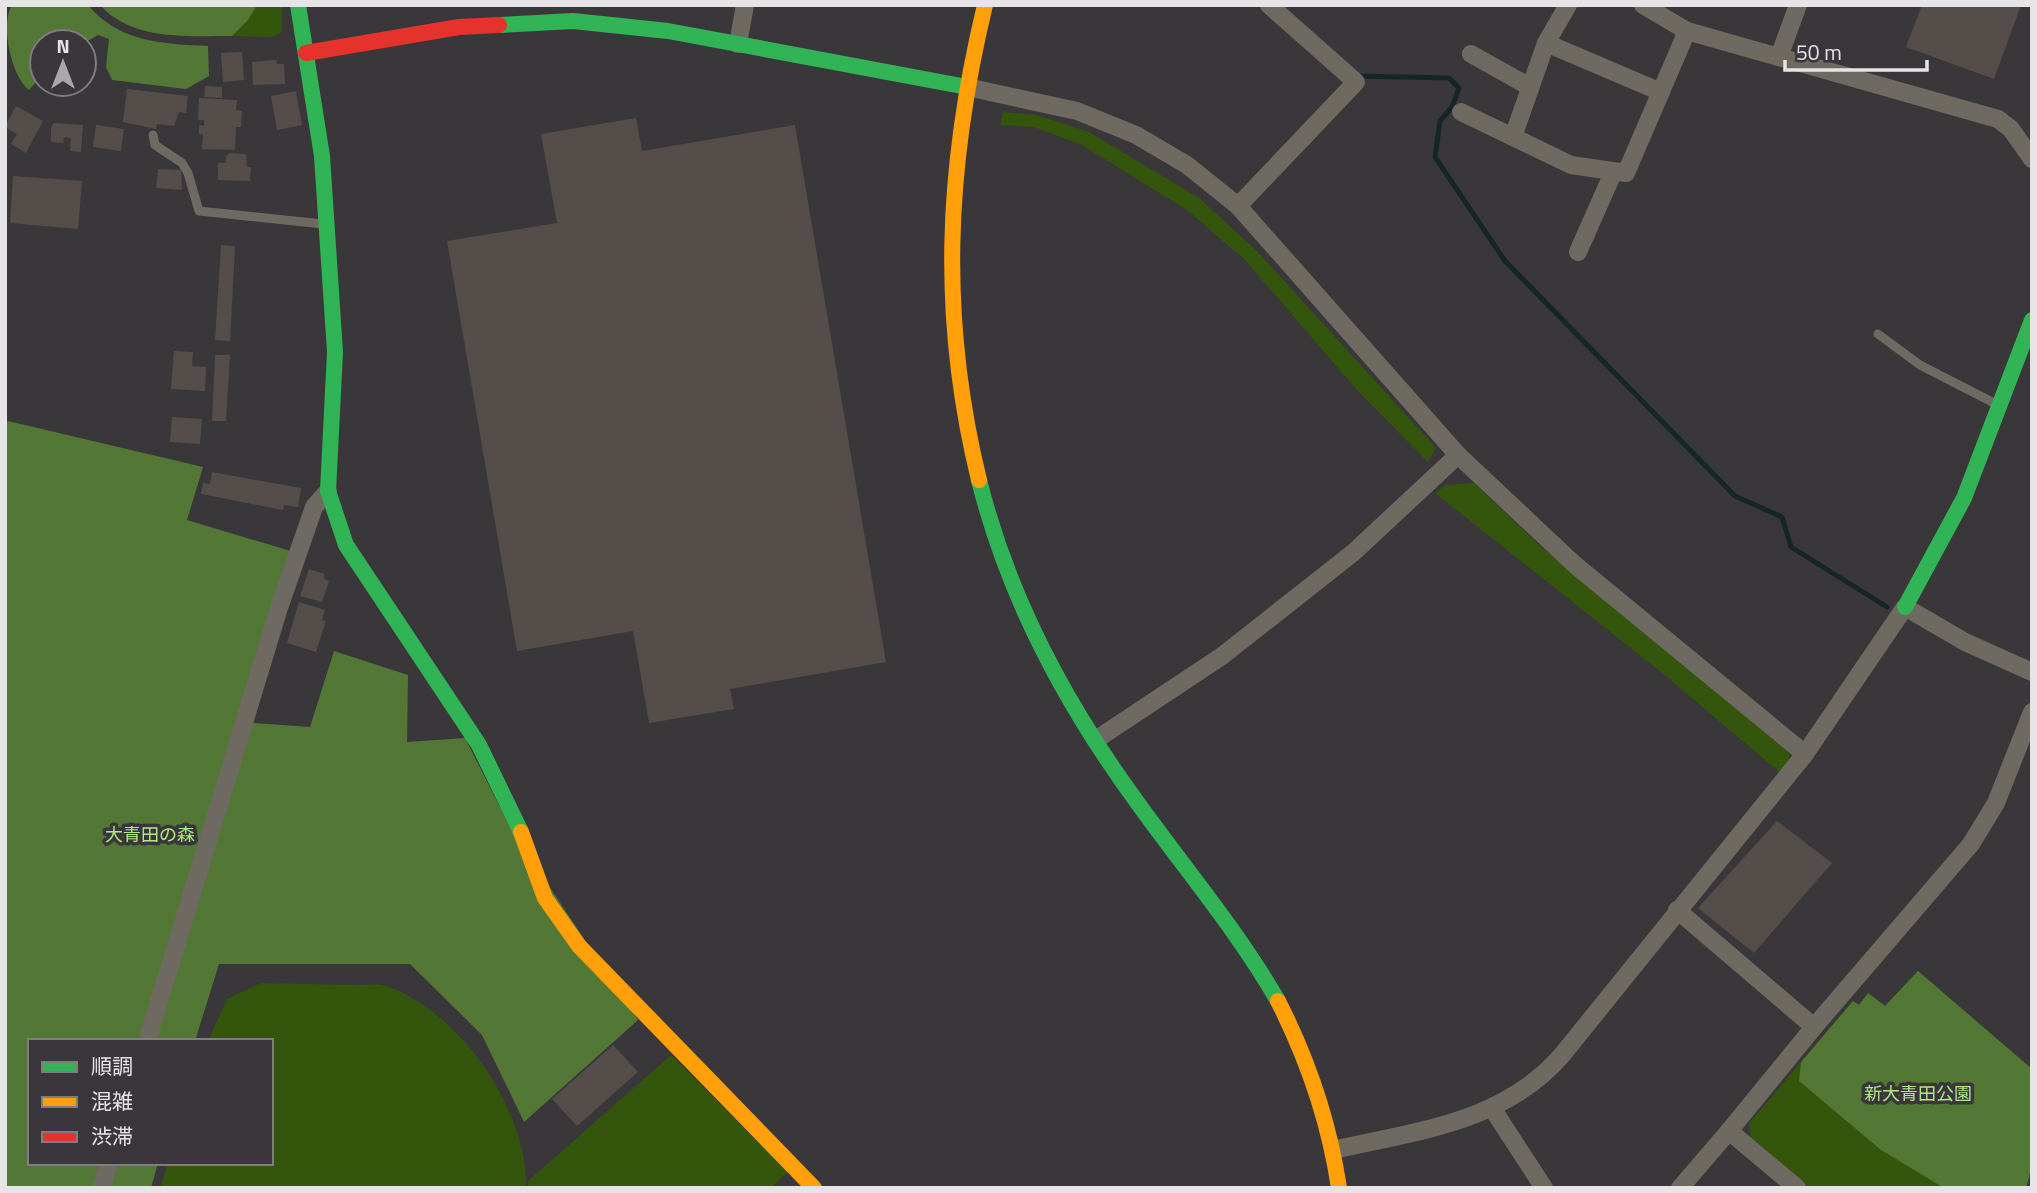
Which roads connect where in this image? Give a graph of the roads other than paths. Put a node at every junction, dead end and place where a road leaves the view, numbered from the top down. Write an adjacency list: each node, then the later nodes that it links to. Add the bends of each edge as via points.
1 (298, 5): 11 (street)
2 (744, 5): 10 (street)
3 (985, 5): 14 (street)
4 (1269, 5): 22 (street, via 1356,82)
5 (1568, 5): 9 (street)
6 (1643, 5): 8 (street)
7 (1798, 5): 13 (street)
8 (1687, 31): 13 (street); 16 (street)
9 (1546, 43): 15 (street); 16 (street)
10 (737, 44): 11 (street, via 573,21 458,27); 14 (street)
11 (306, 53): 23 (street, via 323,156)
12 (1471, 54): 15 (street)
13 (1779, 57): 20 (street, via 1998,120)
14 (967, 87): 22 (street, via 1077,111 1136,135 1187,165); 33 (street, via 950,226 950,288 964,413 1009,576 1052,664)
15 (1530, 87): 19 (street)
16 (1661, 92): 21 (street, via 1626,173)
17 (1461, 112): 19 (street)
18 (153, 135): 23 (lane, via 155,145 188,173 199,211)
19 (1513, 137): 21 (street, via 1571,165)
20 (2032, 159)
21 (1613, 173): 24 (street)
22 (1238, 206): 28 (street)
23 (326, 224): 29 (street, via 335,352)
24 (1578, 252)
25 (2032, 320): 27 (street)
26 (1878, 334): 27 (lane, via 1920,365)
27 (2001, 405): 30 (street, via 1964,498)
28 (1458, 455): 33 (street, via 1354,552 1222,656); 34 (street, via 1574,564)
29 (328, 491): 37 (street, via 314,508 279,608); 43 (street, via 346,545 479,745 517,820 545,898 579,946)
30 (1905, 607): 31 (street); 34 (street)
31 (2032, 673)
32 (2032, 712): 36 (street, via 1996,803 1971,844)
33 (1097, 739): 40 (street, via 1134,799 1215,903 1276,994 1307,1062)
34 (1805, 754): 35 (street)
35 (1677, 910): 36 (street); 38 (street, via 1550,1069 1518,1095)
36 (1814, 1027): 39 (street)
37 (148, 1039)
38 (1492, 1108): 40 (street); 45 (street)
39 (1730, 1131): 46 (street); 47 (street)
40 (1333, 1150): 44 (street)
41 (108, 1165): 42 (street)
42 (101, 1188)
43 (814, 1188)
44 (1339, 1188)
45 (1544, 1188)
46 (1680, 1188)
47 (1797, 1188)

